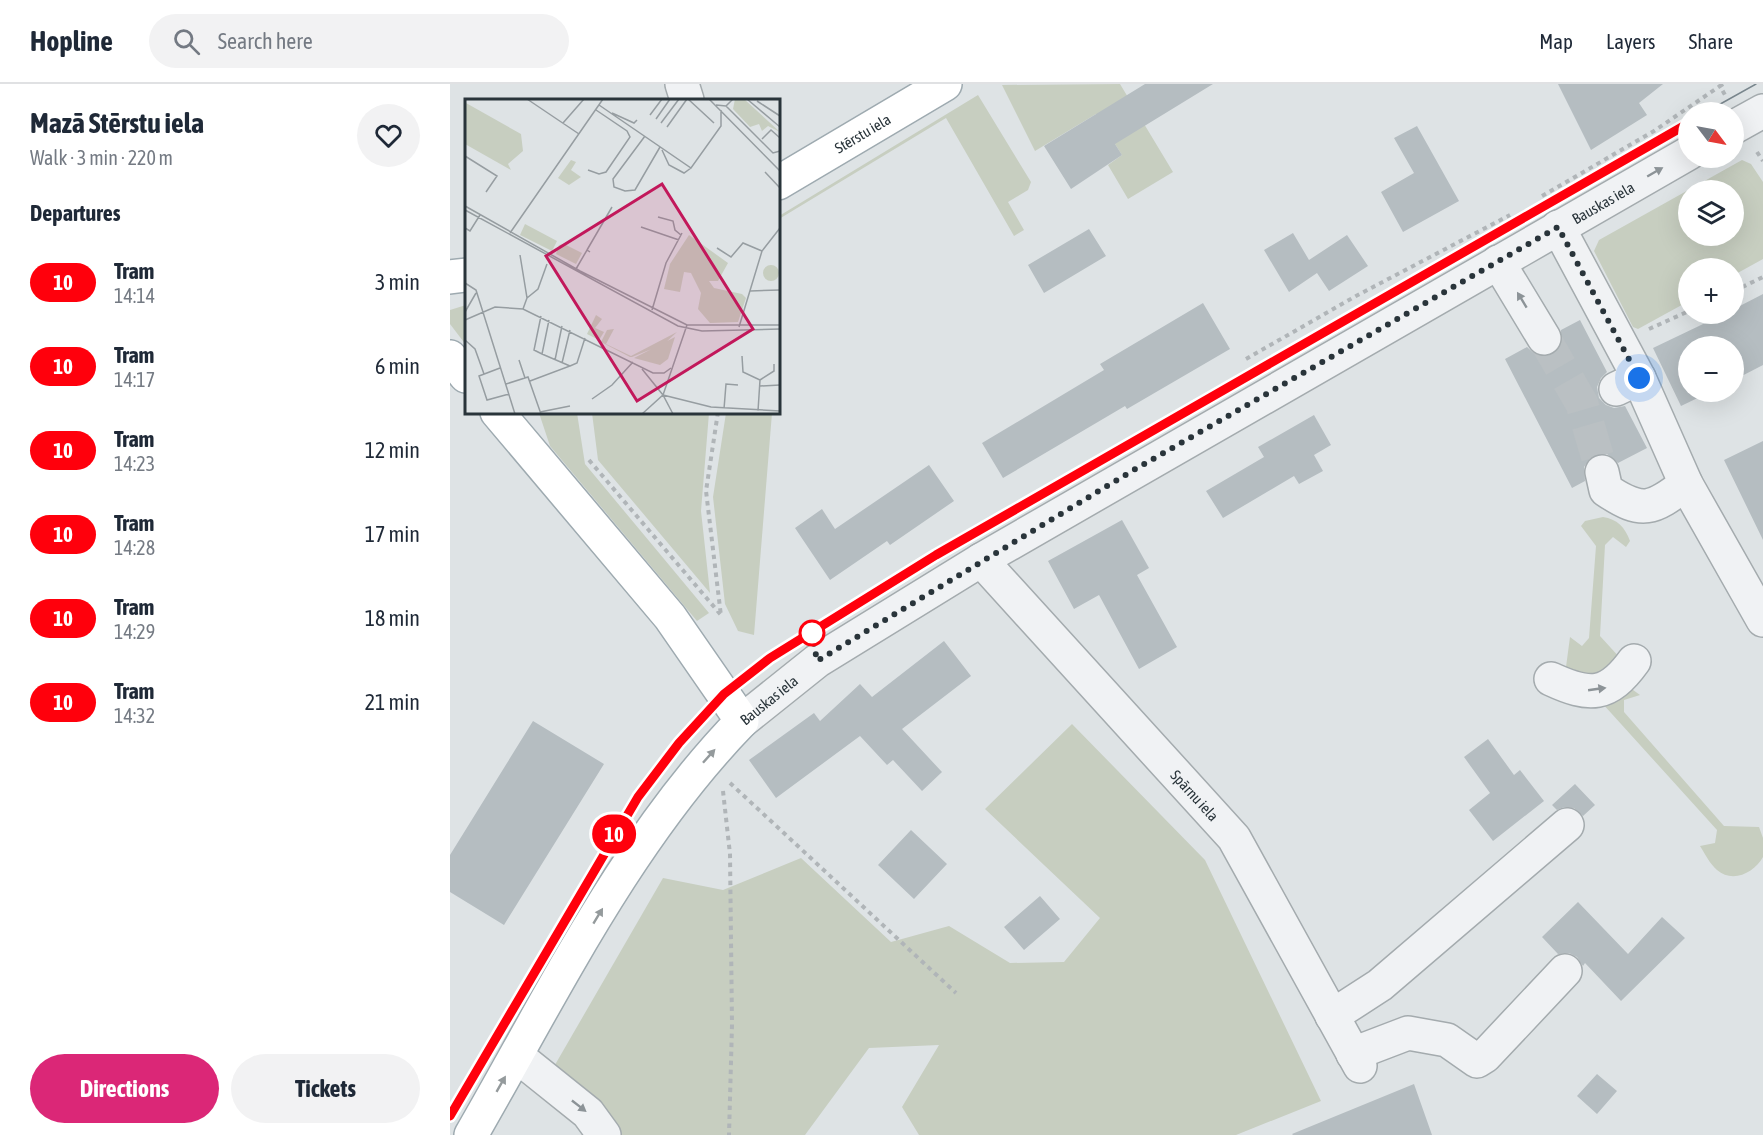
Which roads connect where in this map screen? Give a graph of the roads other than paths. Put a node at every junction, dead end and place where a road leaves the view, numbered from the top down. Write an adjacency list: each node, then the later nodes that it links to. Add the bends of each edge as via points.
1 (682, 84): 3 (street)
2 (945, 84): 7 (main road, Stērstu iela)
3 (687, 99)
4 (1763, 111): 5 (street)
5 (1744, 112)
6 (1678, 159): 8 (street, Bauskas iela, one-way to 6)
7 (780, 182)
8 (1558, 227): 9 (street, Bauskas iela); 19 (street, via 1627,383)
9 (1498, 262): 12 (street, one-way to 9); 20 (street, Bauskas iela)
10 (465, 275): 11 (main road)
11 (450, 277)
12 (1544, 338)
13 (450, 357): 14 (main road)
14 (465, 375)
15 (499, 414): 17 (main road)
16 (519, 414): 17 (main road)
17 (524, 445): 24 (main road, via 670,618)
18 (1602, 472): 19 (street, via 1606,490 1629,505 1656,506)
19 (1686, 484): 21 (street)
20 (981, 560): 24 (street, Bauskas iela, via 817,661); 27 (street, Spārnu iela, via 1234,838)
21 (1763, 620)
22 (1634, 661): 23 (street, one-way to 22, via 1573,689 1598,692 1620,680)
23 (1551, 679)
24 (742, 721): 28 (main road, Bauskas iela, one-way to 24, via 644,840 713,767)
25 (1567, 825): 27 (street, via 1380,985)
26 (1565, 971): 27 (street, Spārnu iela, via 1477,1061 1447,1040 1408,1033 1357,1060)
27 (1332, 1016)
28 (517, 1056): 29 (main road, Bauskas iela, one-way to 28); 30 (street, one-way to 30, via 588,1113)
29 (471, 1135)
30 (604, 1135)

